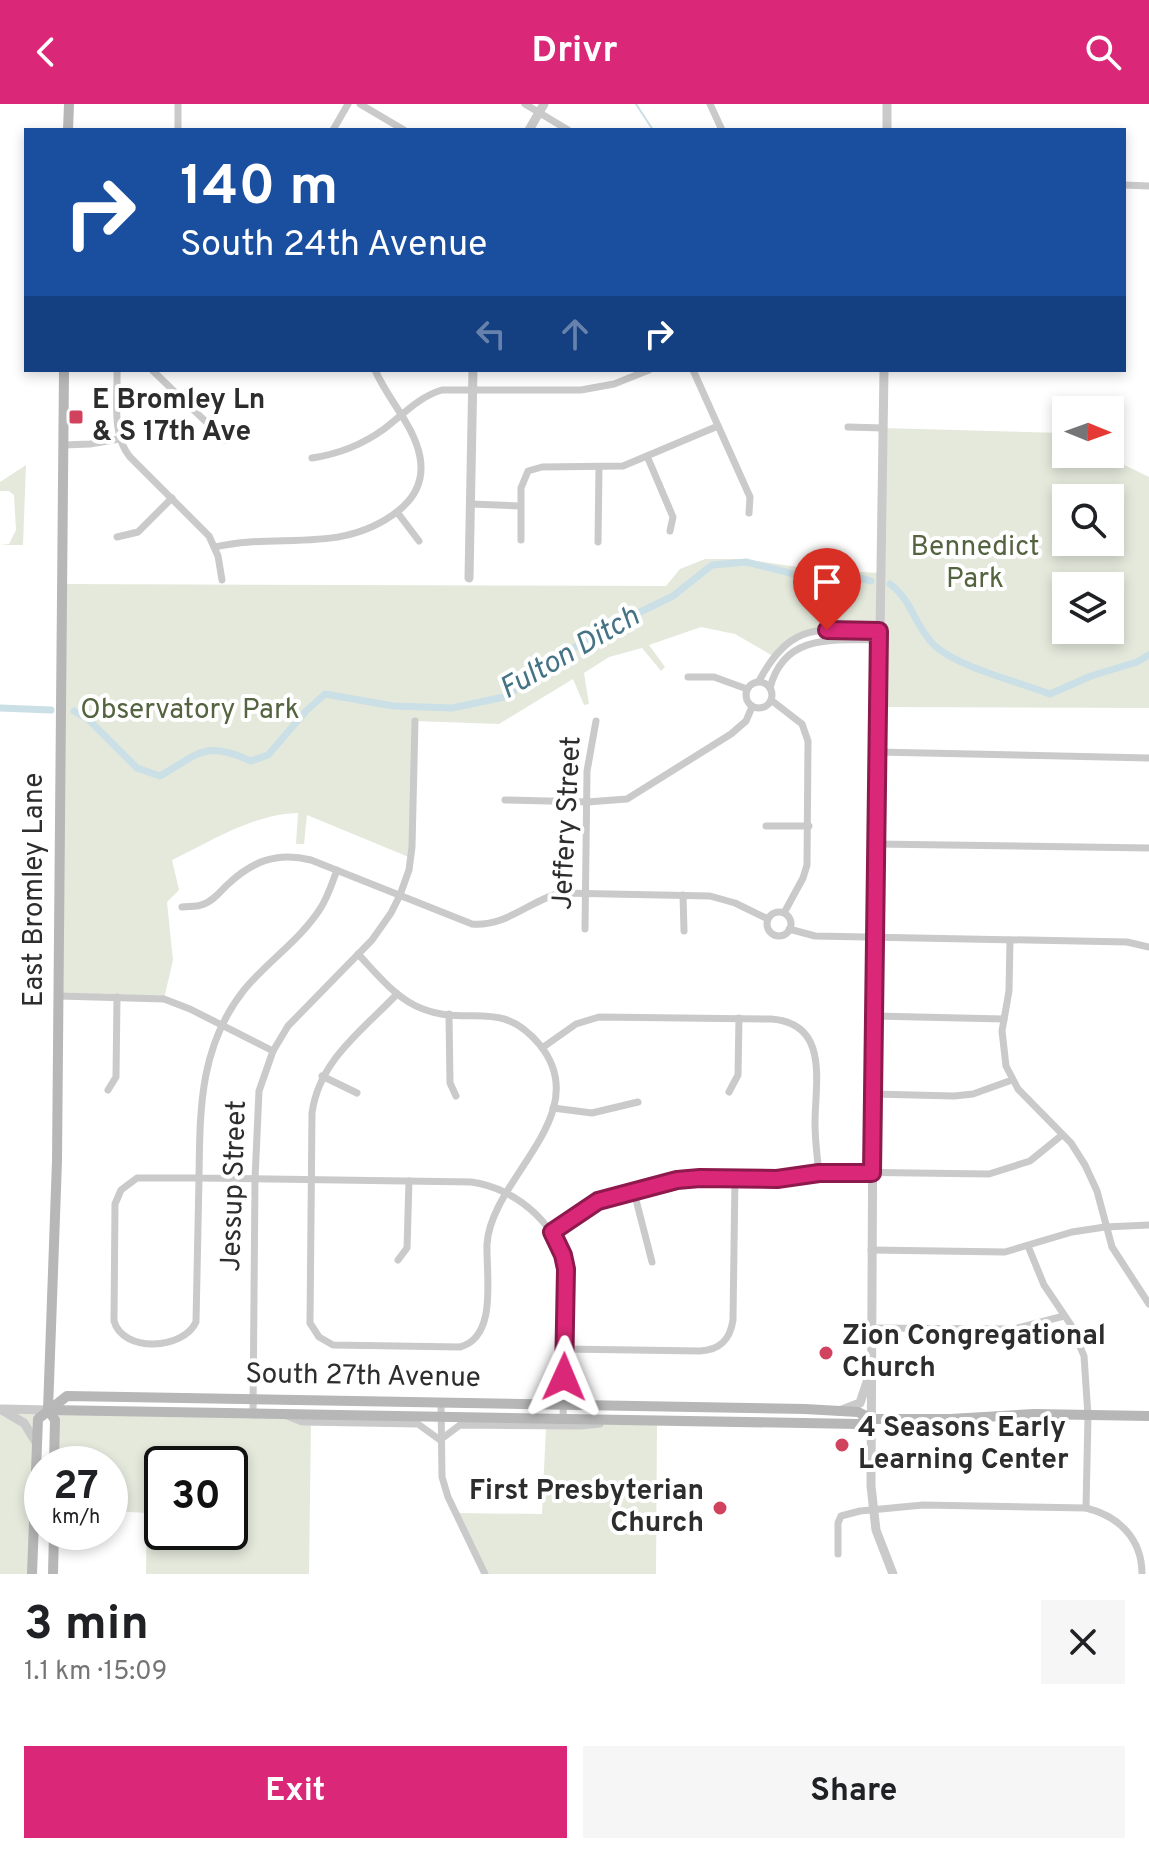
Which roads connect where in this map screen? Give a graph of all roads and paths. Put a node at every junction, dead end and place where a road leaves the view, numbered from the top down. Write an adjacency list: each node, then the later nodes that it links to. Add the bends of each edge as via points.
1 (69, 104): 10 (main road)
2 (178, 104): 11 (street)
3 (348, 104): 12 (street)
4 (360, 104): 13 (street)
5 (525, 104): 9 (street)
6 (721, 104): 8 (street)
7 (887, 104): 17 (street)
8 (711, 106): 16 (street)
9 (542, 108): 14 (street); 15 (street)
10 (68, 128)
11 (178, 128)
12 (334, 128)
13 (401, 128)
14 (530, 128)
15 (566, 128)
16 (721, 128)
17 (887, 128)
18 (1126, 185): 19 (street)
19 (1149, 186)
20 (64, 372): 35 (main road, East Bromley Lane)
21 (117, 372): 33 (street)
22 (154, 372): 34 (street)
23 (376, 372): 29 (street)
24 (473, 372): 28 (street)
25 (644, 372): 28 (street, via 581,390)
26 (694, 372): 30 (street)
27 (884, 372): 32 (street)
28 (473, 388): 29 (street, via 433,393); 40 (street)
29 (400, 415): 37 (street, via 358,445); 42 (street, via 415,440 421,466 416,492)
30 (718, 426): 36 (street); 43 (street, via 750,497)
31 (848, 427): 32 (street)
32 (883, 428): 52 (street)
33 (119, 439): 35 (street); 39 (street)
34 (225, 440)
35 (63, 445): 84 (main road, East Bromley Lane)
36 (647, 456): 38 (street); 44 (street, via 673,517)
37 (312, 458)
38 (599, 468): 41 (street, via 524,470); 48 (street)
39 (172, 498): 45 (street, via 138,532); 49 (street)
40 (471, 504): 41 (street); 50 (street)
41 (520, 506): 46 (street)
42 (397, 512): 47 (street); 49 (street, via 366,531 341,538)
43 (749, 513)
44 (670, 531)
45 (117, 537)
46 (521, 540)
47 (419, 541)
48 (598, 542)
49 (215, 547): 51 (street)
50 (469, 578)
51 (222, 580)
52 (879, 636): 54 (street, via 827,630 800,635 780,648); 55 (street, via 800,648 781,665); 61 (street)
53 (688, 677): 56 (street, via 714,677)
54 (759, 681): 55 (street); 56 (street)
55 (770, 688): 57 (street)
56 (747, 689): 58 (street)
57 (771, 700): 58 (street, via 761,708); 66 (street, via 802,724 808,741)
58 (752, 707): 64 (street, via 731,734 640,793)
59 (415, 721): 71 (street, Jessup Street, via 412,847)
60 (596, 721): 64 (street, Jeffery Street)
61 (877, 752): 62 (street); 67 (street)
62 (1149, 758)
63 (505, 800): 64 (street)
64 (587, 802): 70 (street, Jeffery Street)
65 (766, 826): 66 (street)
66 (809, 826): 74 (street, via 807,865)
67 (876, 844): 68 (street); 79 (street)
68 (1149, 848)
69 (337, 870): 71 (street); 73 (street, via 304,858 272,857 245,869 206,903); 90 (street, via 318,913 244,990)
70 (585, 893): 71 (street, via 547,896 509,918 483,925); 72 (street); 76 (street, Jeffery Street)
71 (400, 895): 82 (street, Jessup Street)
72 (683, 895): 75 (street, via 724,899); 78 (street)
73 (182, 907)
74 (784, 913): 75 (street); 77 (street)
75 (768, 919): 77 (street, via 774,934)
76 (585, 929)
77 (789, 929): 79 (street, via 815,936)
78 (684, 931)
79 (875, 938): 80 (street); 87 (street)
80 (1010, 940): 81 (street); 89 (street)
81 (1149, 947)
82 (358, 954): 83 (street); 92 (street, Jessup Street, via 288,1026)
83 (397, 994): 86 (street, via 425,1010); 93 (street)
84 (59, 996): 85 (street); 130 (main road, East Bromley Lane)
85 (117, 997): 90 (street, via 164,999); 95 (street, via 116,1077)
86 (449, 1014): 91 (street, via 508,1020); 99 (street, via 450,1083)
87 (874, 1016): 89 (street); 98 (street)
88 (739, 1018): 91 (street, via 599,1017 576,1024); 96 (street, via 738,1075); 103 (street, via 779,1019 807,1029 816,1055)
89 (1004, 1019): 94 (street, via 1003,1053)
90 (223, 1026): 92 (street); 105 (street, via 201,1096)
91 (542, 1048): 101 (street, via 555,1082)
92 (273, 1051): 107 (street, Jessup Street, via 257,1099)
93 (322, 1076): 97 (street); 108 (street, via 312,1113)
94 (1012, 1080): 98 (street, via 967,1095); 102 (street)
95 (108, 1090)
96 (729, 1092)
97 (357, 1093)
98 (873, 1094): 104 (street)
99 (456, 1096)
100 (638, 1102): 101 (street, via 588,1114)
101 (553, 1108): 111 (street)
102 (1062, 1135): 104 (street, via 1038,1156 1004,1171); 113 (street, via 1090,1174)
103 (819, 1173): 104 (street); 106 (street)
104 (872, 1173): 116 (street)
105 (199, 1178): 107 (street); 122 (street, via 197,1314); 122 (street, via 137,1178 119,1188 114,1209 113,1313 118,1336 166,1343)
106 (735, 1178): 110 (street, via 686,1179); 124 (street, via 728,1345 700,1351)
107 (255, 1179): 108 (street); 126 (street, Jessup Street)
108 (311, 1180): 109 (street); 111 (street, via 310,1323 326,1343 341,1346 454,1347 477,1339 485,1324 489,1234)
109 (409, 1181): 111 (street, via 481,1184); 117 (street, via 407,1248)
110 (634, 1192): 114 (street, via 590,1205); 118 (street)
111 (508, 1193): 114 (street)
112 (1149, 1225): 113 (street)
113 (1105, 1227): 115 (street); 119 (street)
114 (552, 1232): 124 (street, via 566,1269)
115 (1028, 1246): 116 (street, via 992,1253); 120 (street)
116 (871, 1250): 121 (street)
117 (398, 1260)
118 (652, 1262)
119 (1149, 1304)
120 (1064, 1316): 121 (street, via 1003,1329); 134 (street, via 1084,1356)
121 (870, 1328): 125 (street)
122 (188, 1335): 123 (street)
123 (195, 1341)
124 (564, 1349): 128 (street)
125 (871, 1367): 131 (street, via 862,1400); 137 (street)
126 (253, 1399): 127 (main road, South 27th Avenue); 130 (main road, South 27th Avenue, via 67,1396); 132 (street, Jessup Street)
127 (441, 1402): 128 (main road, South 27th Avenue); 136 (street)
128 (563, 1404): 131 (main road, South 27th Avenue); 138 (street)
129 (0, 1409): 130 (street, South 27th Avenue); 141 (street, via 24,1423)
130 (48, 1410): 132 (main road, South 27th Avenue); 141 (main road, East Bromley Lane, via 38,1419); 142 (main road, East Bromley Lane, via 55,1420)
131 (840, 1411): 137 (main road, South 27th Avenue)
132 (253, 1415): 133 (main road, South 27th Avenue)
133 (285, 1415): 136 (main road, South 27th Avenue); 140 (street, via 302,1422 418,1424)
134 (1088, 1416): 135 (main road, South 27th Avenue); 137 (main road, South 27th Avenue); 143 (street)
135 (1149, 1416)
136 (440, 1418): 138 (main road, South 27th Avenue); 140 (street)
137 (872, 1419): 139 (main road, South 27th Avenue, via 858,1424); 144 (street)
138 (563, 1420): 139 (main road, South 27th Avenue)
139 (621, 1421): 140 (street, via 581,1426 464,1424)
140 (440, 1440): 149 (street, via 445,1489)
141 (37, 1445): 147 (main road, East Bromley Lane)
142 (54, 1446)
143 (1086, 1508): 144 (street, via 923,1505); 151 (street, via 1124,1527 1136,1545)
144 (872, 1511): 146 (street, via 841,1516); 150 (street)
145 (54, 1550): 148 (main road)
146 (838, 1554)
147 (32, 1574)
148 (53, 1574)
149 (485, 1574)
150 (893, 1574)
151 (1142, 1574)

